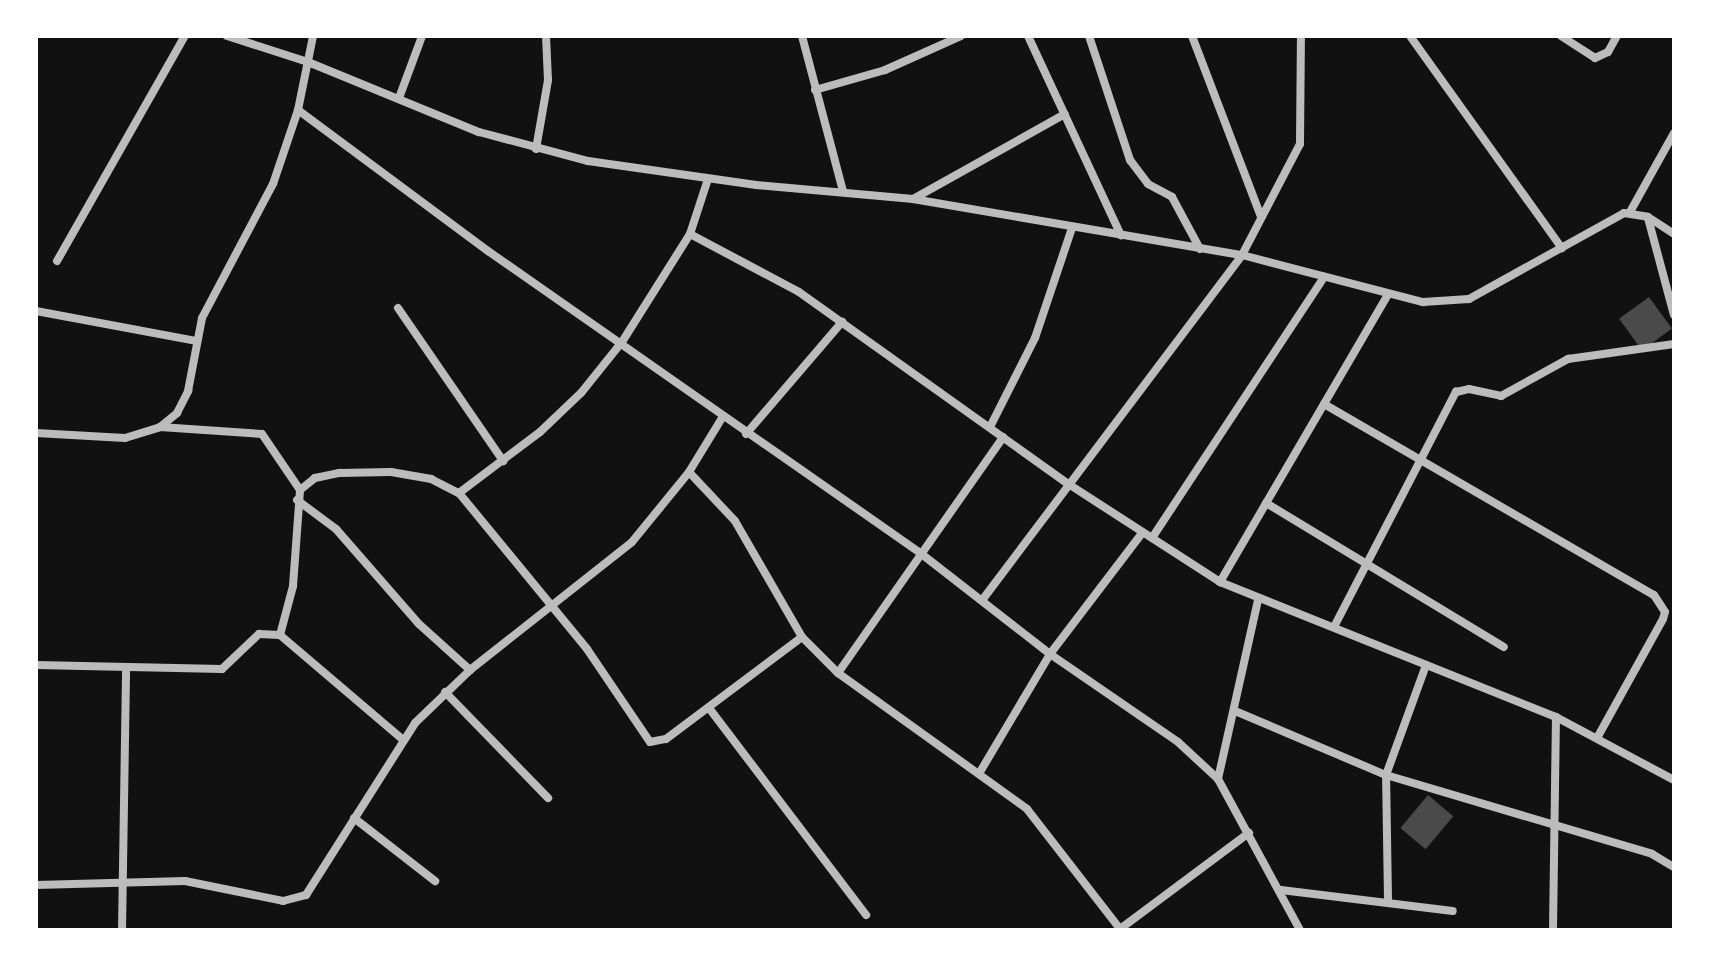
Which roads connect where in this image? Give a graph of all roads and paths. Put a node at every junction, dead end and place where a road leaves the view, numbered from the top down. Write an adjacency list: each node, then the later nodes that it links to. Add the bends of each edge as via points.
1 (185, 36): 35 (street)
2 (227, 36): 15 (street)
3 (313, 36): 15 (street)
4 (422, 36): 17 (street)
5 (546, 36): 21 (street, via 548,80)
6 (802, 36): 16 (street)
7 (961, 36): 16 (street, via 885,70)
8 (1028, 36): 19 (street)
9 (1089, 36): 33 (street, via 1130,160 1148,184 1172,197)
10 (1192, 36): 26 (street)
11 (1301, 36): 26 (street, via 1300,144)
12 (1410, 36): 32 (street)
13 (1561, 36): 14 (street, via 1595,58 1608,52)
14 (1617, 36)
15 (308, 62): 17 (street); 18 (street)
16 (815, 90): 23 (street)
17 (399, 98): 21 (street)
18 (298, 110): 42 (street, via 273,184 216,285); 43 (street, via 488,251)
19 (1065, 114): 24 (street); 31 (street)
20 (1674, 133): 25 (street)
21 (536, 149): 22 (street)
22 (708, 179): 23 (street); 29 (street)
23 (843, 191): 24 (street)
24 (913, 199): 28 (street)
25 (1630, 212): 27 (street); 32 (street)
26 (1261, 217): 34 (street)
27 (1648, 217): 30 (street); 40 (street)
28 (1072, 228): 31 (street); 48 (street, via 1035,338)
29 (690, 234): 41 (street, via 799,292); 43 (street)
30 (1674, 234)
31 (1121, 235): 33 (street)
32 (1562, 248): 37 (street, via 1469,299 1444,304)
33 (1200, 249): 34 (street)
34 (1242, 255): 36 (street); 55 (street)
35 (57, 261)
36 (1324, 277): 37 (street); 60 (street)
37 (1388, 294): 45 (street)
38 (398, 308): 53 (street)
39 (36, 311): 42 (street)
40 (1674, 315)
41 (842, 322): 48 (street); 50 (street)
42 (197, 341): 47 (street, via 188,391 177,413)
43 (622, 342): 46 (street); 53 (street, via 561,416)
44 (1674, 344): 52 (street, via 1568,359 1501,396 1469,389 1456,392)
45 (1324, 404): 52 (street); 58 (street)
46 (722, 418): 50 (street); 54 (street)
47 (160, 427): 49 (street, via 125,438); 57 (street, via 262,434)
48 (990, 427): 51 (street)
49 (36, 433)
50 (746, 434): 61 (street)
51 (1003, 437): 55 (street); 61 (street)
52 (1419, 459): 62 (street); 81 (street, via 1661,603 1663,619)
53 (503, 461): 56 (street)
54 (689, 472): 66 (street, via 632,542); 69 (street, via 735,521)
55 (1070, 485): 59 (street); 64 (street)
56 (459, 493): 57 (street, via 431,479 391,472 315,478); 66 (street)
57 (298, 495): 68 (street, via 293,586); 75 (street, via 336,529 419,624)
58 (1266, 503): 62 (street); 63 (street)
59 (1143, 532): 60 (street); 71 (street)
60 (1152, 538): 63 (street)
61 (919, 552): 64 (street); 76 (street)
62 (1364, 562): 67 (street); 70 (street)
63 (1220, 582): 65 (street)
64 (983, 599): 71 (street)
65 (1258, 600): 67 (street); 79 (street)
66 (551, 610): 75 (street); 78 (street, via 587,649 647,740 661,741)
67 (1335, 625): 73 (street)
68 (280, 635): 74 (street, via 259,634 222,669); 82 (street)
69 (802, 637): 76 (street); 78 (street)
70 (1504, 647)
71 (1050, 654): 83 (street); 85 (street, via 1178,742)
72 (36, 665): 74 (street)
73 (1426, 665): 80 (street); 84 (street)
74 (126, 667): 93 (street)
75 (470, 670): 77 (street)
76 (838, 673): 83 (street)
77 (445, 692): 82 (street); 87 (street)
78 (709, 708): 98 (street)
79 (1235, 711): 84 (street); 85 (street)
80 (1556, 717): 81 (street); 89 (street)
81 (1597, 738): 86 (street)
82 (402, 739): 88 (street)
83 (980, 772): 90 (street, via 1027,809 1072,872 1124,930)
84 (1386, 775): 89 (street); 96 (street)
85 (1218, 779): 90 (street)
86 (1674, 780)
87 (548, 798)
88 (354, 818): 92 (street); 93 (street, via 313,889 298,901 212,883)
89 (1552, 827): 91 (street, via 1652,854); 101 (street)
90 (1249, 833): 95 (street)
91 (1674, 867)
92 (435, 881)
93 (121, 882): 94 (street); 99 (street)
94 (36, 885)
95 (1281, 890): 96 (street); 100 (street)
96 (1388, 899): 97 (street)
97 (1453, 911)
98 (866, 915)
99 (122, 930)
100 (1300, 930)
101 (1553, 930)

